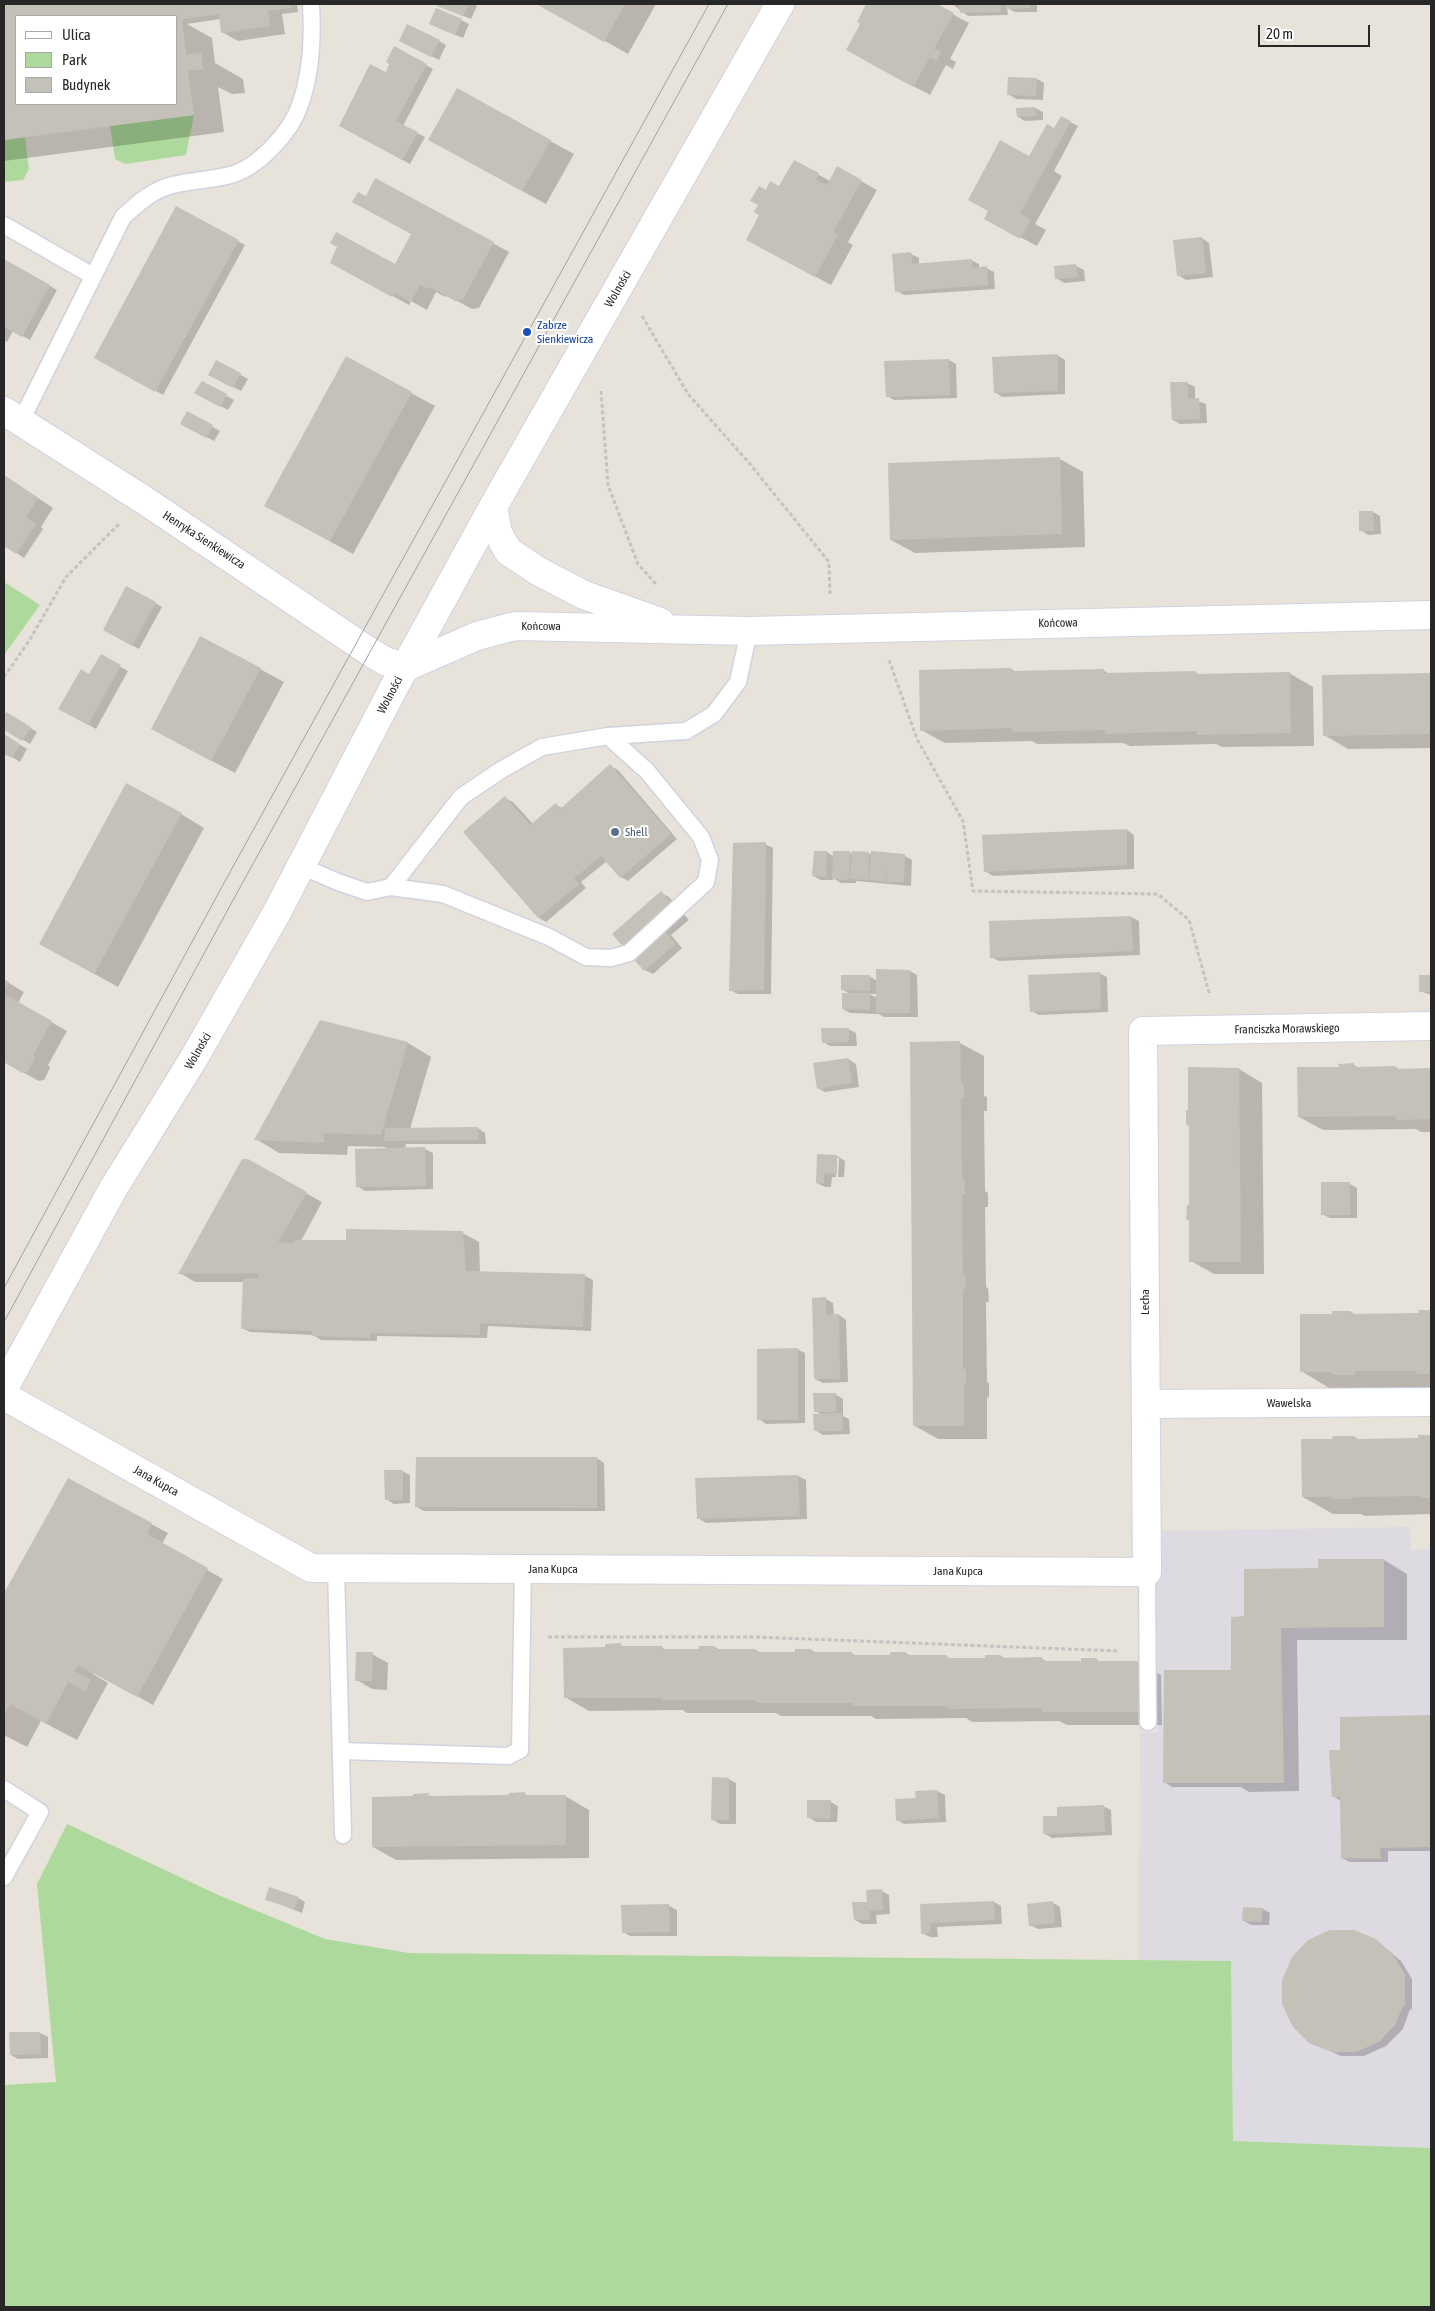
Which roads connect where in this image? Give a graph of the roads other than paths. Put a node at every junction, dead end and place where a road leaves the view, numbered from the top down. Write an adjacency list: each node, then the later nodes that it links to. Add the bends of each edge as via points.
1 (311, 4): 4 (lane, via 311,52 300,106 278,142 254,164 231,175 166,187 140,201 123,217)
2 (779, 5): 6 (street, Wolności)
3 (4, 226): 4 (lane)
4 (94, 276): 5 (lane)
5 (12, 417): 10 (street, Henryka Sienkiewicza, via 144,500 370,652)
6 (493, 507): 8 (street, Końcowa, via 498,533 508,551 530,566 584,594); 10 (street, Wolności)
7 (1431, 615): 9 (street, Końcowa)
8 (685, 631): 9 (street, Końcowa); 10 (street, Końcowa, via 515,626 477,636)
9 (749, 631): 11 (lane, via 738,682 714,714 686,731)
10 (404, 668): 12 (street, Wolności)
11 (608, 736): 13 (lane, via 542,747 500,770 462,797); 13 (lane, via 647,771 689,822 710,860 706,882 628,953 611,958 586,957 549,937 443,894)
12 (301, 866): 13 (lane, via 367,892); 16 (street, Wolności, via 194,1058 113,1189)
13 (391, 887)
14 (1431, 1026): 15 (street, Franciszka Morawskiego)
15 (1143, 1031): 19 (street, Lecha)
16 (4, 1388)
17 (4, 1396): 20 (street, Jana Kupca, via 311,1568)
18 (1431, 1402): 19 (street, Wawelska)
19 (1146, 1404): 22 (street, Lecha)
20 (336, 1568): 21 (street, Jana Kupca); 24 (lane)
21 (523, 1569): 22 (street, Jana Kupca); 24 (lane, via 520,1750 508,1756)
22 (1147, 1572): 23 (lane)
23 (1148, 1722)
24 (342, 1751): 26 (lane)
25 (4, 1789): 27 (lane, via 40,1812)
26 (343, 1835)
27 (4, 1877)

